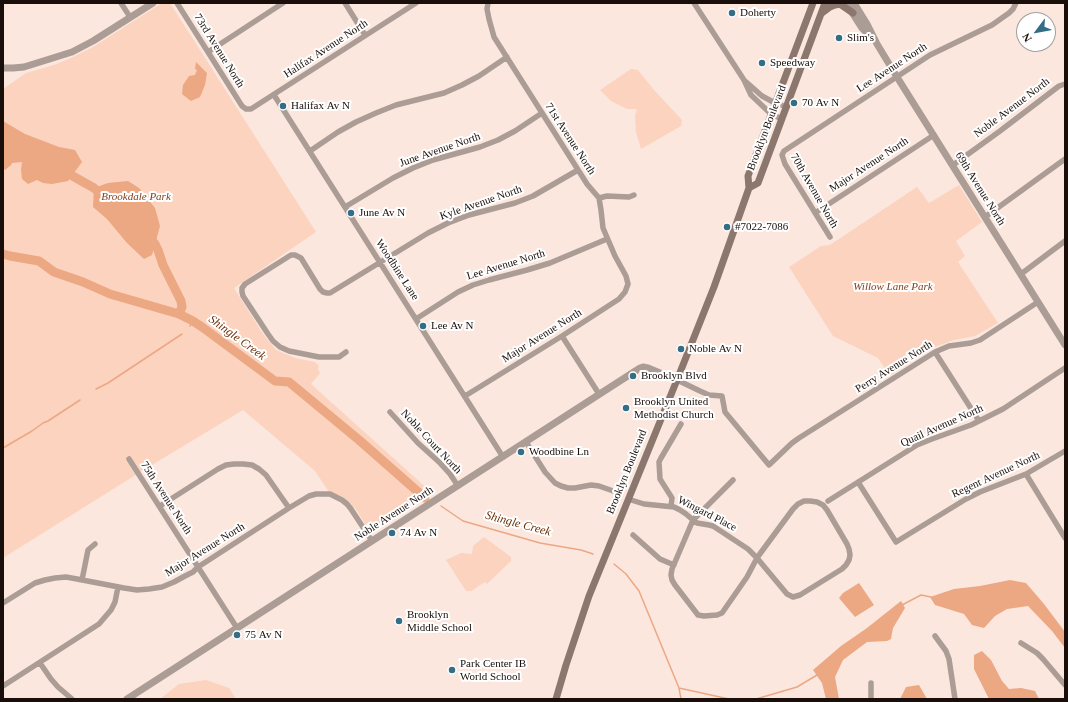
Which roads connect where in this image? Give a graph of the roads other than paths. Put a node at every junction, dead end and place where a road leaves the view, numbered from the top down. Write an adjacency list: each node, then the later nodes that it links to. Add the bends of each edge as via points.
1 (121, 3): 16 (street)
2 (153, 3): 16 (street)
3 (177, 3): 19 (street, 73rd Avenue North)
4 (283, 3): 19 (street)
5 (345, 3): 17 (street)
6 (416, 3): 17 (street, Halifax Avenue North)
7 (488, 3): 20 (street, 71st Avenue North, via 487,9 494,37)
8 (694, 3): 23 (street)
9 (813, 3): 26 (main road, Brooklyn Boulevard)
10 (825, 3): 14 (main road, Brooklyn Boulevard)
11 (846, 3): 15 (street, 69th Avenue North)
12 (854, 3): 18 (street, 69th Avenue North)
13 (1016, 3): 22 (street, Lee Avenue North, via 1009,13 992,25 930,55)
14 (822, 13): 15 (main road, via 840,4); 27 (main road, Brooklyn Boulevard)
15 (853, 13): 18 (street, 69th Avenue North, via 862,28)
16 (130, 17): 21 (street, via 72,52 24,67)
17 (365, 35): 25 (street, Halifax Avenue North)
18 (877, 44): 22 (street, 69th Avenue North)
19 (208, 52): 28 (street, 73rd Avenue North)
20 (507, 57): 29 (street, 71st Avenue North); 33 (street, via 456,88 396,105 363,119)
21 (3, 68)
22 (897, 77): 32 (street, 69th Avenue North); 34 (street, Lee Avenue North, via 784,151)
23 (744, 80): 26 (street, via 762,96); 30 (street, via 750,95)
24 (1065, 84): 36 (street, Noble Avenue North)
25 (274, 95): 28 (street, Halifax Avenue North, via 251,109); 33 (street, Woodbine Lane)
26 (775, 103): 27 (street); 30 (main road, Brooklyn Boulevard)
27 (787, 108): 31 (main road, Brooklyn Boulevard)
28 (246, 109)
29 (542, 113): 37 (street, 71st Avenue North); 41 (street, June Avenue North, via 498,140 413,168)
30 (771, 114): 31 (street); 38 (main road, Brooklyn Boulevard, via 748,176)
31 (782, 119): 38 (main road, Brooklyn Boulevard, via 758,184)
32 (934, 135): 36 (street, 69th Avenue North); 42 (street, Major Avenue North)
33 (310, 151): 41 (street, Woodbine Lane)
34 (782, 155): 42 (street, 70th Avenue North, via 784,164)
35 (1065, 159): 43 (street)
36 (953, 165): 43 (street, 69th Avenue North)
37 (578, 170): 40 (street, 71st Avenue North); 47 (street, Kyle Avenue North, via 533,196 448,223)
38 (749, 188): 57 (main road, Brooklyn Boulevard)
39 (634, 195): 40 (street)
40 (599, 198): 45 (street, 71st Avenue North)
41 (345, 207): 47 (street, Woodbine Lane)
42 (815, 213): 44 (street, 70th Avenue North)
43 (985, 217): 48 (street, 69th Avenue North)
44 (830, 237)
45 (607, 239): 49 (street, 71st Avenue North, via 626,276); 51 (street, Lee Avenue North, via 550,263 473,285)
46 (1065, 242): 48 (street)
47 (380, 263): 51 (street, Woodbine Lane); 54 (street, Kyle Avenue North, via 327,293 320,289 300,258 290,255 242,288 268,334 280,347 319,357 339,357)
48 (1021, 274): 50 (street, 69th Avenue North)
49 (627, 288): 52 (street, Major Avenue North, via 619,299)
50 (1038, 302): 53 (street, 69th Avenue North); 55 (street, Perry Avenue North, via 980,340 949,346)
51 (416, 319): 59 (street, Woodbine Lane)
52 (562, 336): 58 (street); 59 (street, Major Avenue North)
53 (1065, 345)
54 (346, 352)
55 (935, 352): 57 (street, Perry Avenue North, via 798,438 769,465 725,412 722,396 700,392); 61 (street)
56 (1065, 368): 61 (street, Quail Avenue North, via 1003,409)
57 (677, 380): 58 (street, Noble Avenue North, via 643,367); 72 (main road, Brooklyn Boulevard)
58 (599, 394): 63 (street, Noble Avenue North)
59 (465, 396): 65 (street, Woodbine Lane)
60 (390, 412): 70 (street, Noble Court North, via 439,462)
61 (979, 421): 69 (street, Quail Avenue North, via 917,445)
62 (681, 424): 75 (street, via 659,462 660,478 672,498)
63 (526, 442): 65 (street, Noble Avenue North); 71 (street, via 550,478 561,486 575,488 591,485)
64 (1065, 451): 67 (street, Regent Avenue North)
65 (503, 457): 70 (street, Noble Avenue North)
66 (129, 459): 74 (street, 75th Avenue North)
67 (1026, 474): 69 (street, Regent Avenue North, via 966,499 896,542); 79 (street)
68 (733, 480): 77 (street)
69 (858, 482): 73 (street, Quail Avenue North)
70 (458, 486): 80 (street, Noble Avenue North)
71 (616, 492)
72 (628, 499): 75 (street, Wingard Place, via 644,504); 97 (main road, Brooklyn Boulevard, via 589,596)
73 (828, 501)
74 (160, 506): 76 (street, via 218,469 226,465 239,464 252,466 266,475); 84 (street, 75th Avenue North)
75 (671, 506): 77 (street, Wingard Place)
76 (289, 508): 80 (street, Major Avenue North, via 309,496 336,496 347,504); 84 (street, Major Avenue North)
77 (693, 520): 82 (street, Wingard Place, via 713,526); 83 (street)
78 (633, 535): 83 (street, via 660,559)
79 (1064, 535)
80 (372, 541): 88 (street, Noble Avenue North)
81 (95, 544): 85 (street, via 88,550)
82 (757, 558): 82 (street, Wingard Place, via 793,509 804,501 823,505 848,544 850,555 842,569 793,597 786,594); 83 (street, via 747,577 723,611 717,615 701,616 694,611 672,580)
83 (674, 565)
84 (198, 567): 86 (street, Major Avenue North, via 162,587 137,590); 88 (street, 75th Avenue North)
85 (82, 580): 86 (street); 87 (street, via 45,580 35,583)
86 (118, 587): 91 (street, via 111,610 99,624)
87 (3, 603)
88 (237, 628): 96 (street, Noble Avenue North)
89 (935, 636): 99 (street, via 949,659)
90 (1020, 643): 93 (street, via 1037,653)
91 (40, 663): 94 (street); 95 (street, via 54,683)
92 (871, 683): 98 (street)
93 (1065, 685)
94 (3, 686)
95 (72, 699)
96 (127, 699)
97 (556, 699)
98 (871, 699)
99 (955, 699)

